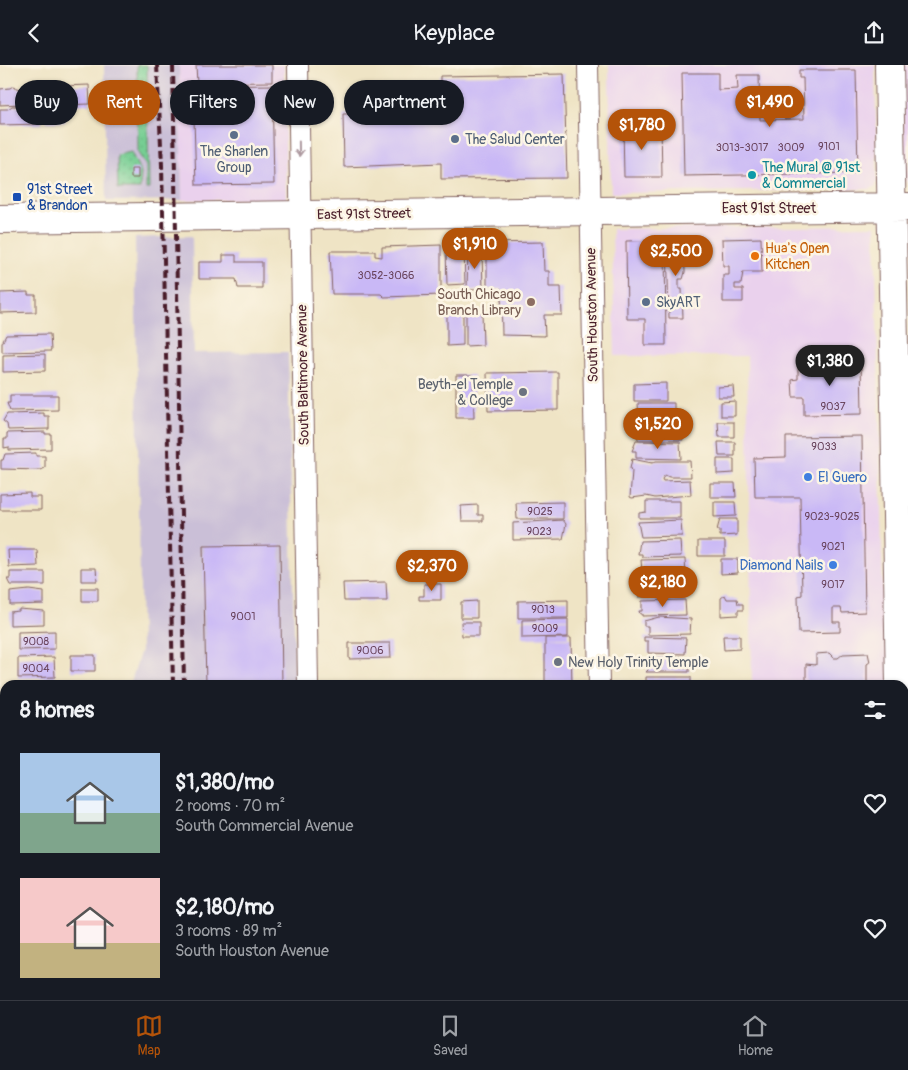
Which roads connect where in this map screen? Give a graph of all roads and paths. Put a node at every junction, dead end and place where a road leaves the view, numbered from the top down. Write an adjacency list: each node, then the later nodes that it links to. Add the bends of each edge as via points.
1 (298, 65): 6 (street, South Baltimore Avenue, one-way to 6)
2 (588, 65): 5 (street, South Houston Avenue)
3 (889, 65): 4 (street)
4 (900, 207): 5 (street, East 91st Street); 10 (street)
5 (590, 210): 6 (street, East 91st Street); 9 (street, South Houston Avenue)
6 (300, 215): 7 (street, East 91st Street); 8 (street, South Baltimore Avenue)
7 (0, 219)
8 (308, 680)
9 (599, 680)
10 (900, 680)

